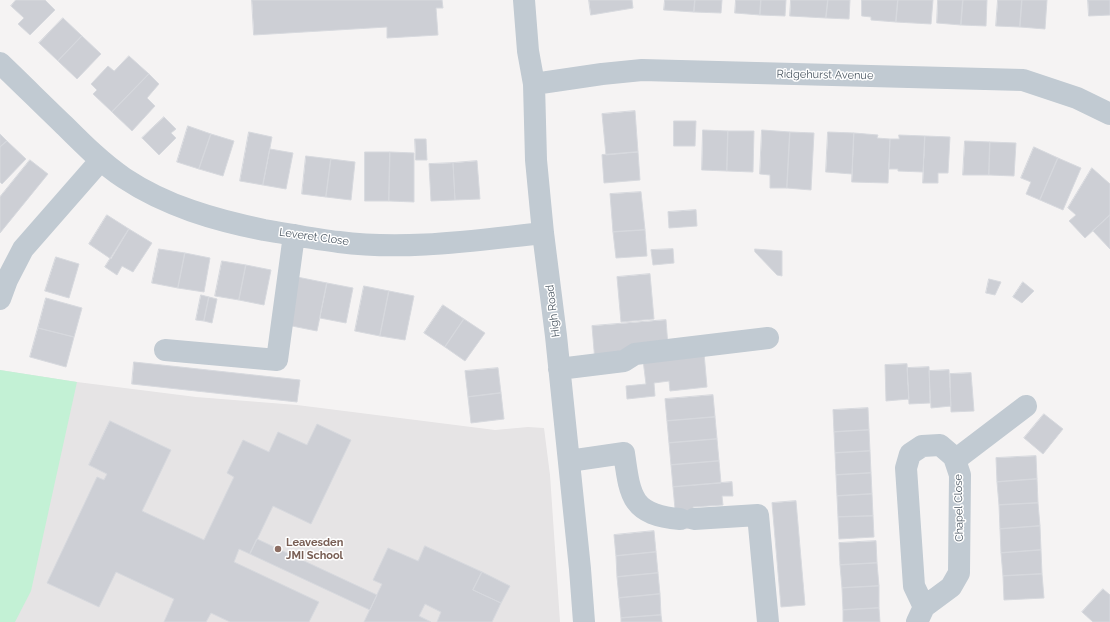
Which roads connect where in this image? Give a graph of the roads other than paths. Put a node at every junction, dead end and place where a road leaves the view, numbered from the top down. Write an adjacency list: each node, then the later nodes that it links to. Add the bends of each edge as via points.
1 (524, 0): 3 (street, High Road, via 528,51)
2 (0, 63): 5 (street, Leveret Close)
3 (534, 84): 4 (street, Ridgehurst Avenue, via 642,70 1023,80 1078,98); 6 (street, High Road, via 536,160)
4 (1110, 114)
5 (100, 161): 7 (street, Leveret Close, via 148,192 201,215); 8 (street, via 23,249)
6 (543, 233): 7 (street, Leveret Close, via 446,244 384,245 340,243); 11 (street, High Road)
7 (294, 235): 10 (street, via 277,360)
8 (0, 299)
9 (768, 338): 11 (street, via 634,354 624,361)
10 (165, 350)
11 (559, 369): 14 (street, High Road)
12 (1026, 406): 13 (street)
13 (955, 460): 15 (street, Chapel Close, via 960,475 960,573 951,587); 15 (street, Chapel Close, via 940,445 922,446 910,454 906,468 914,586)
14 (569, 461): 16 (street, High Road); 17 (street, via 624,453 629,487 636,502 656,515 687,519 758,515)
15 (921, 615)
16 (584, 622)
17 (768, 622)

